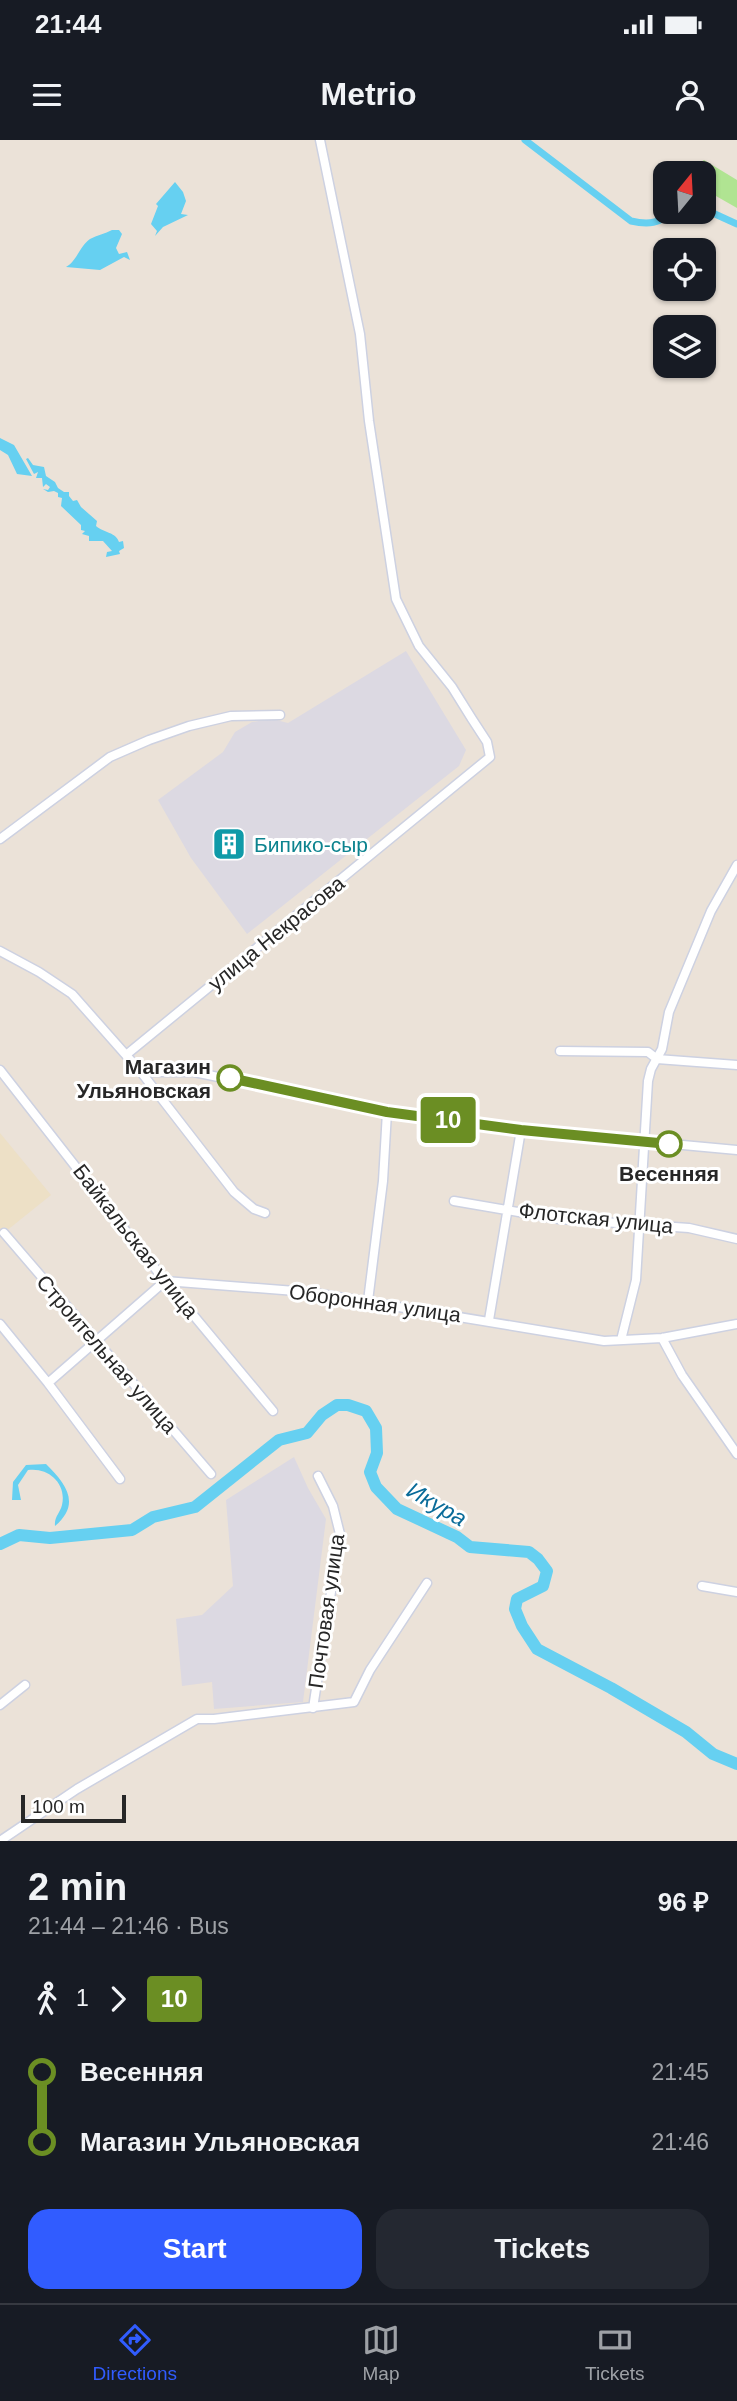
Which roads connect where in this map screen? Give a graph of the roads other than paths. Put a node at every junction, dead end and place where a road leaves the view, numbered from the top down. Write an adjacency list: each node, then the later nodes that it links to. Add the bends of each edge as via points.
1 (320, 140): 7 (street, улица Некрасова, via 360,334 396,599 419,646 452,687 487,742 491,757)
2 (280, 715): 3 (street, via 231,716 179,729 110,757)
3 (0, 839)
4 (737, 865): 8 (street, via 711,911 668,1012)
5 (0, 951): 7 (street, via 72,994)
6 (561, 1051): 8 (street, via 648,1052)
7 (126, 1055): 11 (street)
8 (657, 1059): 9 (street); 14 (street, via 649,1081)
9 (737, 1065)
10 (0, 1070): 22 (street, Байкальская улица)
11 (141, 1072): 12 (street, via 205,1074); 18 (street, via 234,1192)
12 (387, 1112): 13 (street); 23 (street)
13 (521, 1130): 14 (street); 17 (street)
14 (644, 1142): 15 (street); 19 (street)
15 (737, 1150)
16 (454, 1201): 17 (street, Флотская улица)
17 (507, 1208): 19 (street, Флотская улица, via 559,1219); 24 (street)
18 (265, 1213)
19 (641, 1226): 21 (street, Флотская улица, via 689,1228); 29 (street, via 636,1280)
20 (4, 1233): 30 (street, Строительная улица)
21 (737, 1239)
22 (165, 1280): 23 (street, Оборонная улица); 30 (street); 33 (street, Байкальская улица)
23 (368, 1301): 24 (street, Оборонная улица)
24 (489, 1320): 29 (street, Оборонная улица)
25 (0, 1324): 27 (street)
26 (737, 1324): 28 (street, Оборонная улица)
27 (9, 1335): 31 (street); 32 (street)
28 (662, 1338): 29 (street, Оборонная улица); 34 (street, via 682,1376)
29 (621, 1340)
30 (96, 1341): 32 (street); 35 (street, Строительная улица)
31 (0, 1342)
32 (48, 1382): 37 (street)
33 (273, 1411)
34 (737, 1454)
35 (211, 1474)
36 (318, 1476): 43 (street, Почтовая улица, via 340,1534)
37 (120, 1479)
38 (427, 1583): 43 (street, via 354,1702)
39 (702, 1586): 40 (street)
40 (737, 1592)
41 (25, 1685): 42 (street)
42 (0, 1705)
43 (313, 1708): 44 (street, via 197,1719 77,1789)
44 (0, 1841)

